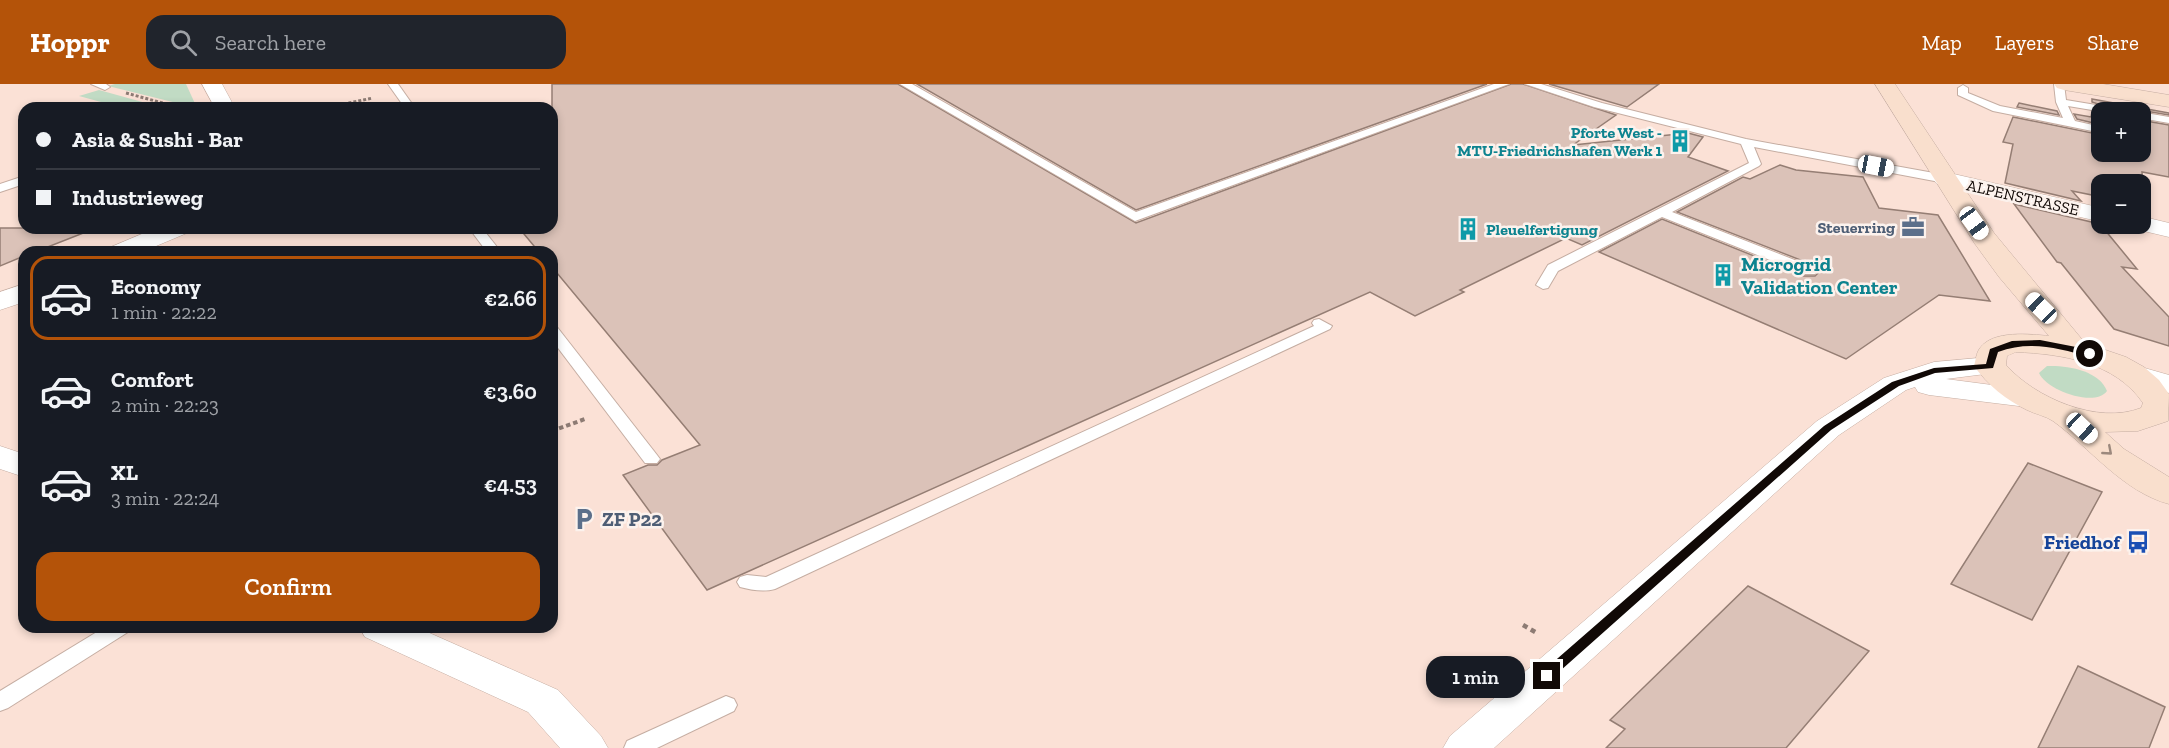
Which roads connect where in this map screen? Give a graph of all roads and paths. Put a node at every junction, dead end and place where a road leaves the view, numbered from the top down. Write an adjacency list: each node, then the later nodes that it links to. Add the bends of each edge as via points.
1 (212, 84): 15 (street)
2 (393, 84): 17 (lane)
3 (905, 84): 29 (lane)
4 (1504, 84): 29 (lane)
5 (1530, 84): 23 (lane)
6 (1885, 84): 24 (main road)
7 (2059, 84): 11 (lane)
8 (100, 85): 14 (path)
9 (1963, 88): 21 (lane, via 1963,94 1997,109)
10 (2116, 89): 11 (main road); 13 (main road)
11 (2062, 93): 18 (lane); 21 (lane)
12 (374, 98): 16 (path)
13 (2169, 101)
14 (160, 102)
15 (222, 102)
16 (354, 102)
17 (406, 102)
18 (2091, 107)
19 (2151, 117): 20 (lane)
20 (2169, 120)
21 (2071, 123): 22 (lane)
22 (2091, 128)
23 (1746, 142): 24 (lane); 27 (lane, via 1755,164)
24 (1945, 178): 28 (street, ALPENSTRASSE); 37 (main road)
25 (18, 182): 26 (lane)
26 (0, 188)
27 (1661, 212): 35 (lane); 36 (lane, via 1553,268)
28 (2091, 212)
29 (1135, 217): 30 (lane)
30 (1147, 224)
31 (2151, 226): 32 (street)
32 (2169, 230)
33 (164, 234): 34 (street)
34 (134, 246)
35 (1810, 271)
36 (1543, 285)
37 (2026, 293): 42 (main road, via 2022,320); 43 (main road, via 2057,323)
38 (18, 294): 39 (street)
39 (0, 302)
40 (1319, 322): 56 (lane, via 1325,326 768,584)
41 (558, 338): 53 (lane)
42 (2012, 343): 43 (main road); 44 (main road, via 1993,351)
43 (2073, 348): 47 (main road, via 2134,374 2152,389 2160,403)
44 (1990, 366): 45 (street, via 1934,371); 46 (main road, via 1997,377)
45 (1895, 384): 46 (street); 65 (street, via 1828,428)
46 (2027, 398): 48 (main road)
47 (2165, 401): 50 (main road, via 2156,414)
48 (2063, 413): 50 (main road); 55 (main road, one-way to 55, via 2112,456)
49 (593, 416): 51 (path)
50 (2127, 422): 55 (main road)
51 (558, 429)
52 (0, 456): 54 (street)
53 (651, 459)
54 (18, 464)
55 (2169, 492)
56 (747, 582)
57 (1523, 624): 58 (path)
58 (1536, 632)
59 (111, 633): 61 (lane)
60 (392, 633): 63 (street, via 543,701)
61 (0, 702)
62 (726, 705): 64 (lane)
63 (586, 748)
64 (635, 748)
65 (1465, 748)

